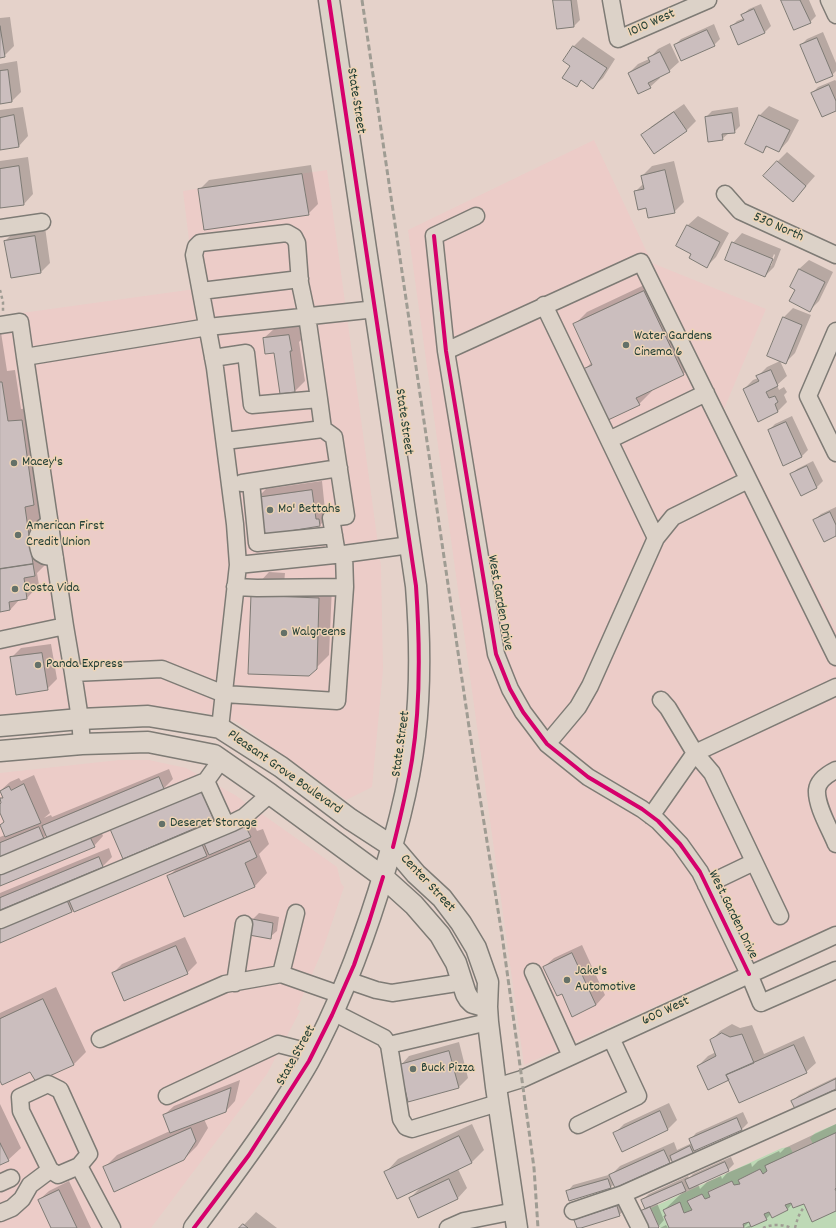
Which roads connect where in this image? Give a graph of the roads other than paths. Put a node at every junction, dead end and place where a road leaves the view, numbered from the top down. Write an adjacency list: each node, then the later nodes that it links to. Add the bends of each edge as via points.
1 (329, 0): 14 (main road, State Street)
2 (610, 0): 3 (street, 1010 West, via 618,39)
3 (708, 0)
4 (829, 0): 5 (street)
5 (836, 15)
6 (725, 194): 10 (street, 530 North, via 740,212)
7 (476, 216): 19 (street, West Garden Drive, via 434,236)
8 (42, 222): 9 (street)
9 (0, 228)
10 (836, 254)
11 (300, 279): 12 (street); 12 (street, via 297,243 294,237 287,233 207,242 200,243 194,255); 15 (street)
12 (201, 291): 17 (street)
13 (544, 305): 19 (street); 22 (street, via 641,262); 25 (street)
14 (376, 309): 15 (street); 34 (main road, State Street)
15 (307, 316): 17 (street); 23 (street)
16 (2, 324): 20 (street, via 20,322)
17 (208, 327): 20 (street); 21 (street)
18 (836, 331): 27 (street, via 808,396)
19 (446, 351): 50 (street, West Garden Drive, via 496,654 510,689 523,712)
20 (25, 357): 39 (street)
21 (213, 358): 23 (street, via 246,353 252,405); 26 (street)
22 (706, 393): 25 (street); 29 (street)
23 (319, 399): 24 (street)
24 (323, 428): 26 (street); 28 (street, via 334,437)
25 (609, 440): 33 (street)
26 (224, 441): 31 (street)
27 (836, 453)
28 (339, 468): 30 (street); 32 (street, via 346,516 331,518)
29 (748, 480): 33 (street, via 673,517); 41 (street)
30 (251, 482): 31 (street); 32 (street, via 257,543)
31 (230, 485): 36 (street)
32 (334, 535): 35 (street)
33 (656, 538): 50 (street, via 590,686 578,707)
34 (410, 545): 35 (street); 60 (main road, State Street, via 419,624 418,706 412,760)
35 (340, 554): 36 (street); 37 (street)
36 (238, 565): 38 (street)
37 (345, 586): 38 (street); 44 (street, via 337,701)
38 (235, 587): 44 (street)
39 (65, 626): 40 (street); 42 (street)
40 (0, 640)
41 (836, 657)
42 (73, 673): 44 (street, via 162,669); 46 (street)
43 (836, 687): 52 (street)
44 (224, 694): 48 (street)
45 (661, 700): 52 (street)
46 (80, 719): 47 (main road, Pleasant Grove Boulevard); 48 (main road, Pleasant Grove Boulevard, via 148,716); 49 (street)
47 (0, 726)
48 (220, 728): 60 (main road, Pleasant Grove Boulevard, via 280,767)
49 (82, 744): 51 (main road, Pleasant Grove Boulevard); 53 (main road, Pleasant Grove Boulevard, via 148,742 214,755)
50 (547, 744): 57 (street, West Garden Drive, via 588,777)
51 (0, 751)
52 (695, 753): 57 (street); 61 (street, via 712,773)
53 (221, 760): 55 (street); 56 (main road, Pleasant Grove Boulevard)
54 (836, 770): 59 (street, via 820,781 817,789 820,808)
55 (206, 781): 58 (street); 62 (street)
56 (270, 794): 58 (street, via 244,817); 63 (main road, Pleasant Grove Boulevard)
57 (651, 816): 64 (street, West Garden Drive, via 680,844)
58 (226, 825): 67 (street)
59 (836, 844)
60 (392, 847): 63 (main road, State Street); 78 (main road, Center Street, via 442,898 476,948 488,982)
61 (754, 862): 64 (street); 66 (street)
62 (0, 866)
63 (383, 877): 74 (main road, Center Street, via 414,905 440,935); 76 (main road, State Street)
64 (706, 885): 73 (street, West Garden Drive)
65 (296, 913): 72 (street)
66 (780, 916)
67 (0, 920)
68 (244, 924): 75 (street)
69 (836, 935): 73 (street, 600 West)
70 (836, 970): 73 (street, West Garden Drive, via 761,1002)
71 (533, 972): 83 (street)
72 (282, 974): 75 (street); 76 (street)
73 (749, 974): 79 (street, 600 West)
74 (463, 982): 76 (street, via 392,993); 78 (main road, Center Street, via 469,999)
75 (235, 983): 80 (street, via 225,984)
76 (344, 987): 77 (main road, State Street)
77 (333, 1012): 81 (street, via 384,1038); 82 (main road, State Street)
78 (488, 1015): 81 (street); 84 (main road, Center Street)
79 (611, 1038): 83 (street, 600 West); 87 (street, via 638,1096)
80 (100, 1039)
81 (390, 1045): 84 (street, 600 West, via 401,1119 406,1127 412,1129)
82 (313, 1054): 85 (street, via 278,1044); 96 (main road, State Street, via 249,1155)
83 (572, 1056): 84 (street, 600 West, via 522,1079)
84 (497, 1095): 93 (main road, Center Street)
85 (167, 1096)
86 (836, 1099): 90 (street)
87 (578, 1125)
88 (79, 1166): 89 (street, via 58,1175); 89 (street, via 89,1154 60,1090 48,1084 20,1097 21,1111); 95 (street)
89 (50, 1170): 92 (street, via 30,1185 22,1199 12,1208)
90 (623, 1194): 91 (street); 94 (street)
91 (573, 1212)
92 (0, 1213)
93 (516, 1220): 97 (street, via 464,1221)
94 (636, 1226)
95 (112, 1228)
96 (194, 1228)
97 (448, 1228)

